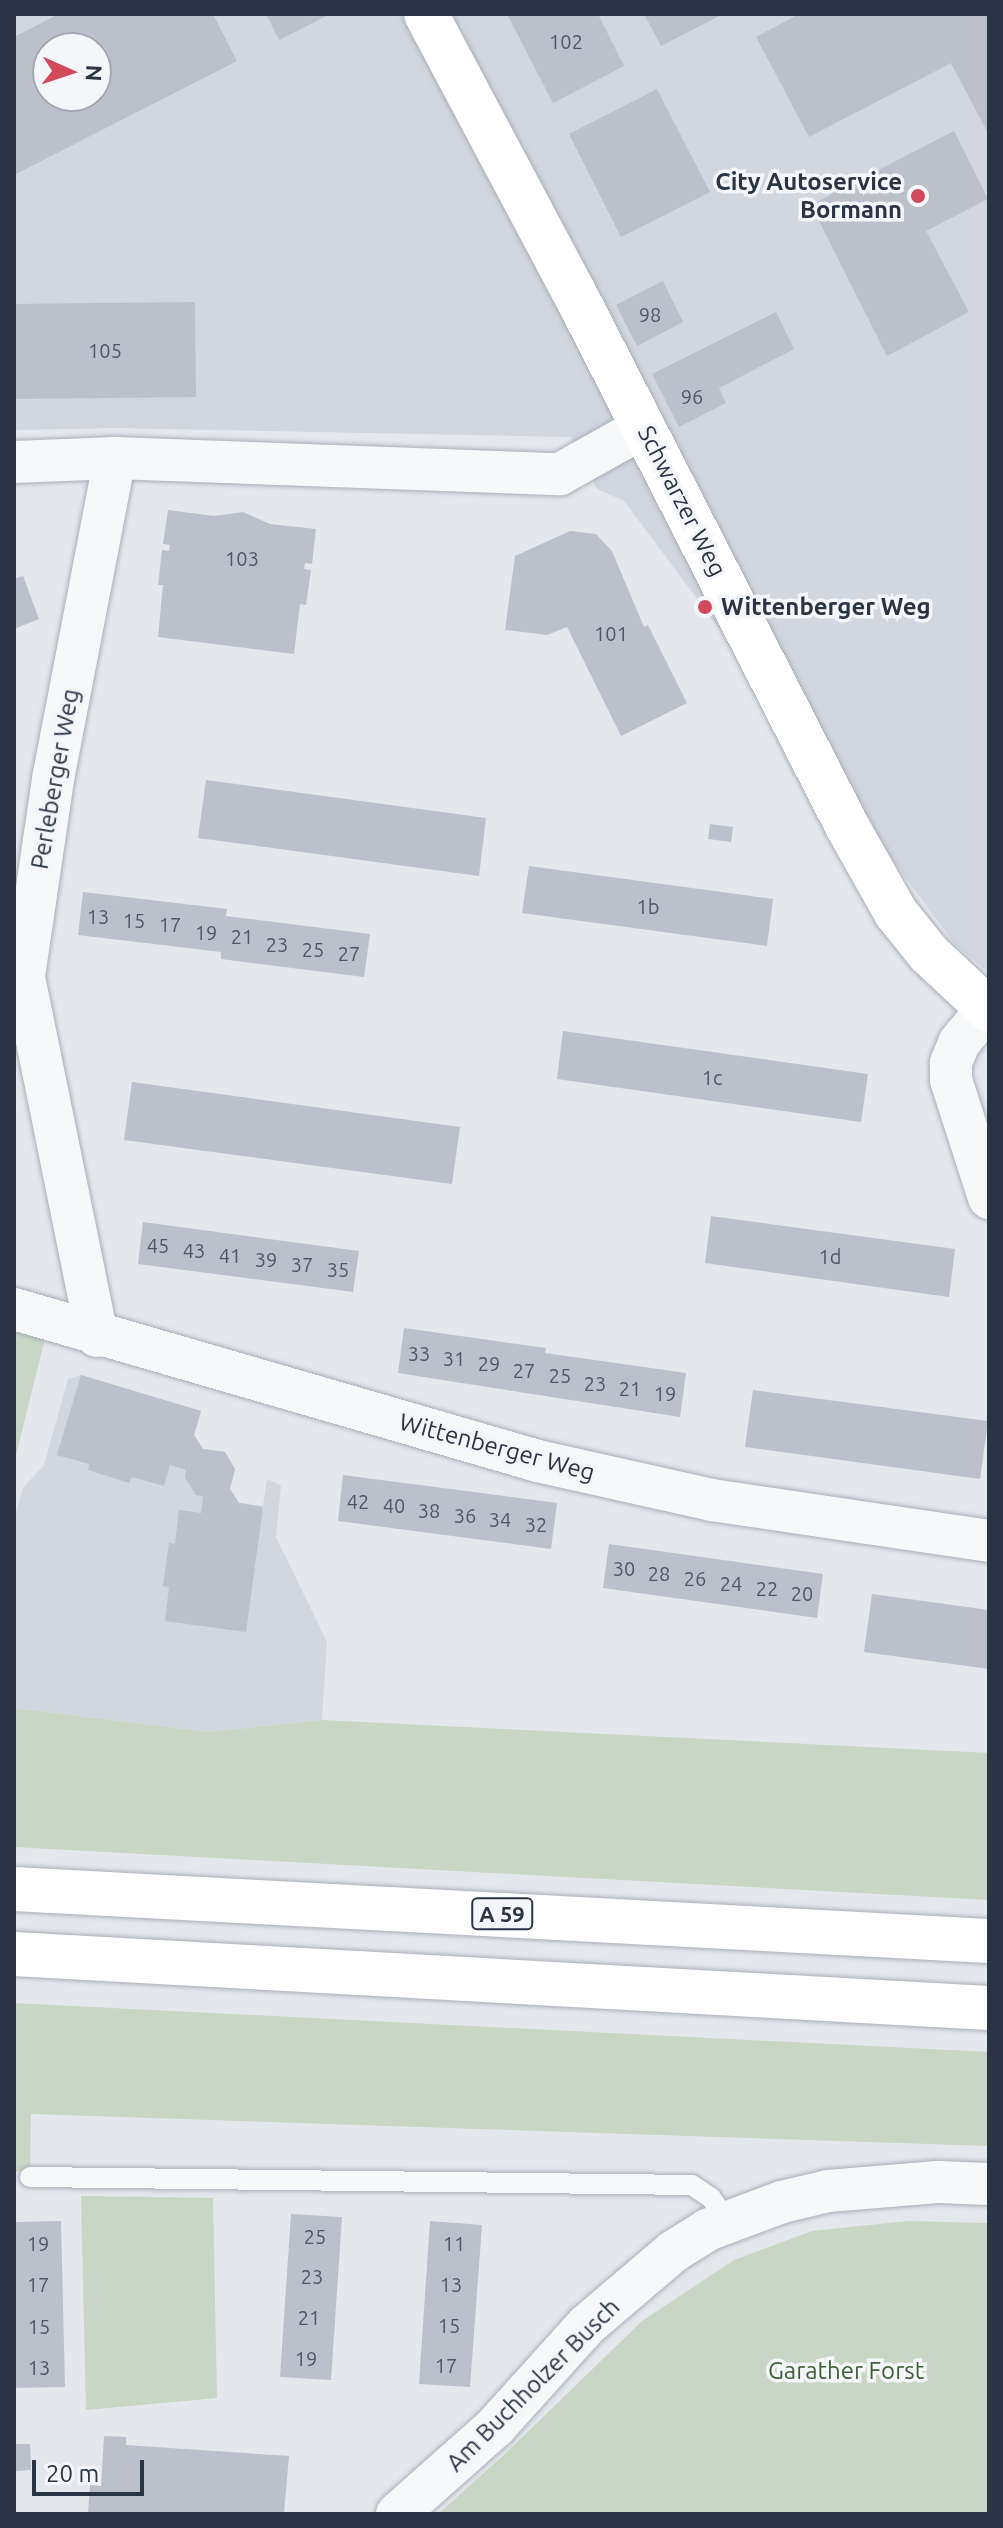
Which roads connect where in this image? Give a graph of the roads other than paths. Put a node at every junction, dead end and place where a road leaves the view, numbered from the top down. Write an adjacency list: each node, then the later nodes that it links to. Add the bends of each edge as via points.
1 (426, 14): 2 (main road, Schwarzer Weg)
2 (644, 427): 3 (street, via 560,474); 5 (main road, Schwarzer Weg, via 896,913 929,954)
3 (115, 458): 4 (street); 8 (street, Perleberger Weg, via 54,774 24,976)
4 (14, 462)
5 (988, 1009): 6 (street, via 959,1043 951,1080)
6 (989, 1198)
7 (14, 1309): 8 (street, Wittenberger Weg)
8 (97, 1336): 9 (street, Wittenberger Weg, via 538,1461 712,1500)
9 (989, 1541)
10 (14, 1889): 11 (main road, A 59)
11 (989, 1941)
12 (14, 1954): 13 (main road)
13 (989, 2008)
14 (30, 2177): 16 (lane, via 692,2185 711,2198)
15 (989, 2184): 16 (street, Am Buchholzer Busch, via 938,2182 828,2191)
16 (727, 2221): 17 (street, Am Buchholzer Busch, via 674,2251 587,2325 495,2427)
17 (397, 2514)

